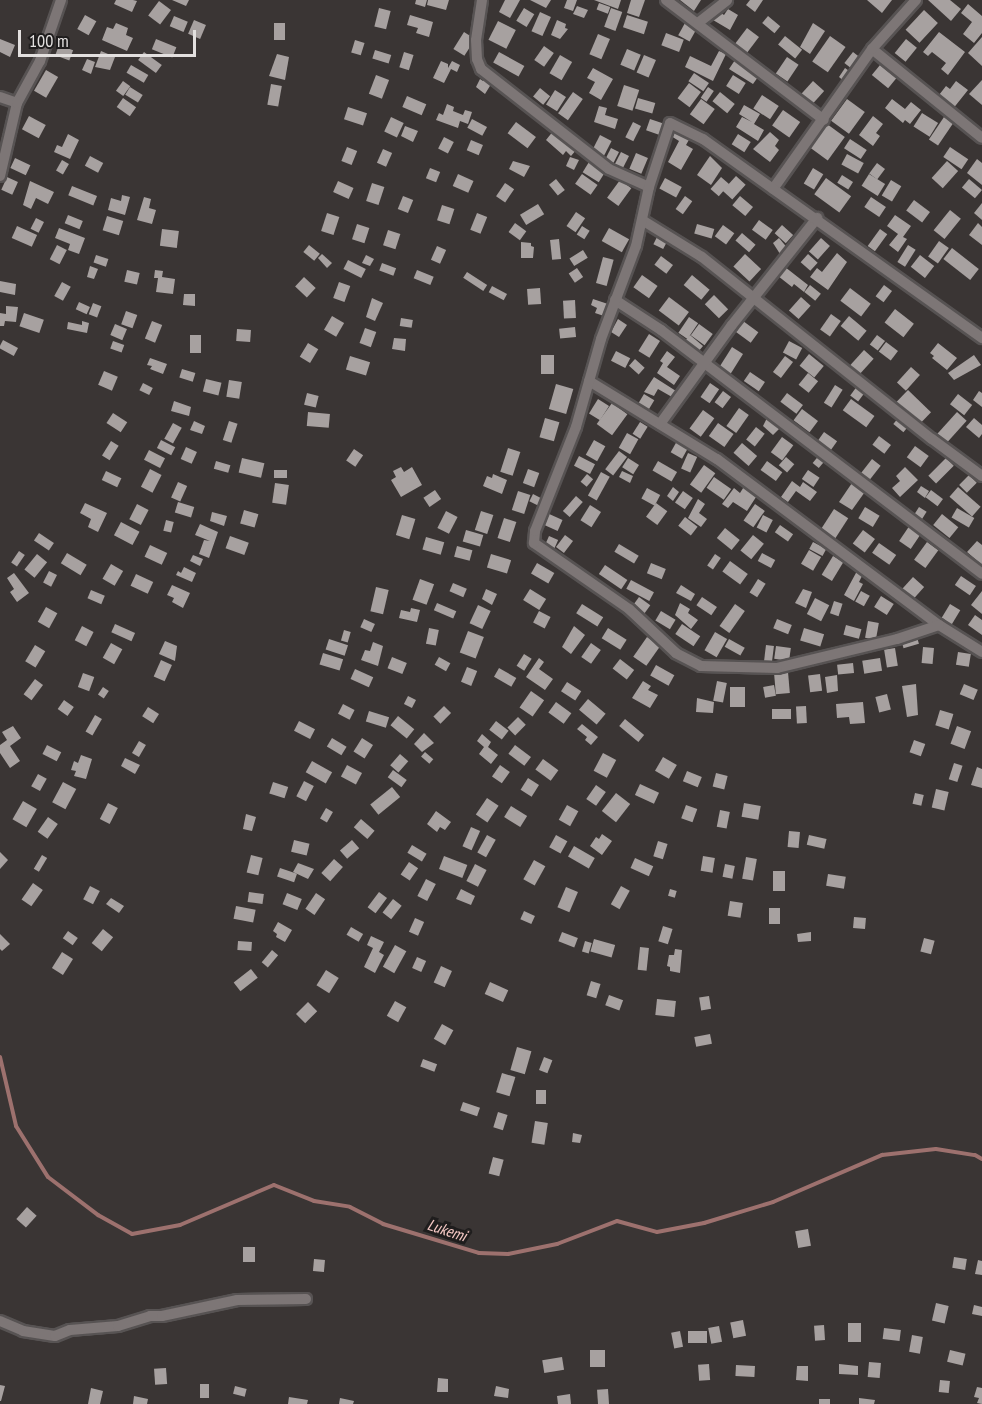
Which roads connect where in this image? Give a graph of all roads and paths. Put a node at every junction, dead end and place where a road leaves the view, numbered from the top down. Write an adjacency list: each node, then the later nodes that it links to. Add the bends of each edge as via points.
1 (62, 0): 9 (street, via 40,61)
2 (482, 0): 13 (street, via 476,40 481,69 609,169)
3 (666, 0): 6 (street)
4 (727, 0): 6 (street)
5 (916, 0): 7 (street)
6 (699, 23): 10 (street)
7 (872, 49): 10 (street); 11 (street)
8 (0, 97): 9 (street)
9 (17, 103): 12 (street)
10 (824, 120): 14 (street)
11 (982, 138)
12 (0, 176)
13 (649, 186): 14 (street, via 670,123 703,139); 16 (street)
14 (773, 189): 15 (street)
15 (817, 218): 17 (street); 19 (street)
16 (642, 220): 17 (street, via 702,257); 18 (street)
17 (753, 298): 20 (street); 23 (street)
18 (615, 300): 20 (street); 21 (street)
19 (982, 338)
20 (704, 364): 22 (street); 24 (street)
21 (589, 381): 22 (street); 25 (street, via 534,543 629,609 676,653 702,666 777,668)
22 (660, 424): 25 (street, via 717,459)
23 (982, 476)
24 (982, 574)
25 (939, 625): 26 (street)
26 (982, 652)
27 (306, 1299): 28 (street, via 237,1299 55,1336 23,1331)
28 (0, 1321)

